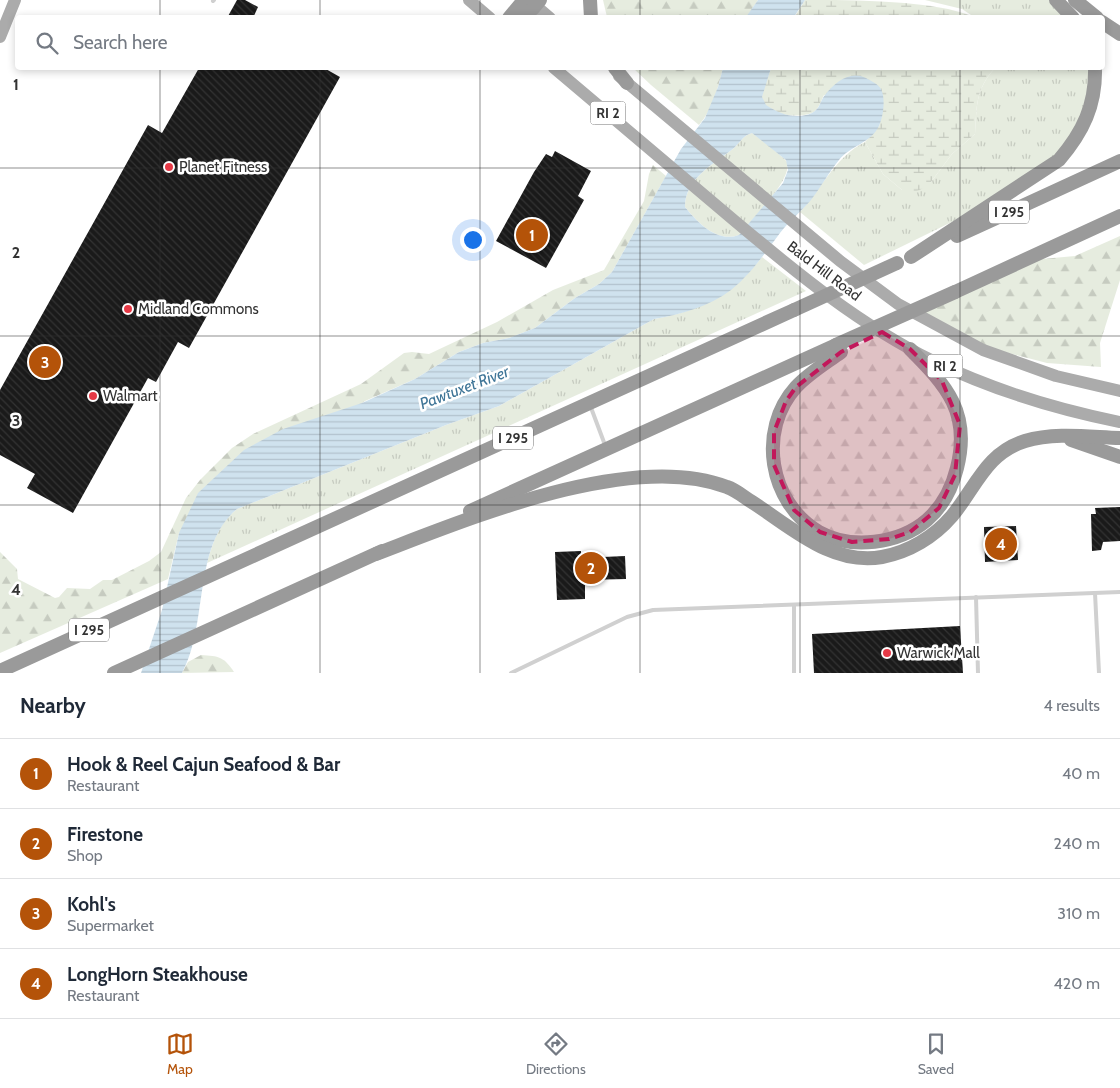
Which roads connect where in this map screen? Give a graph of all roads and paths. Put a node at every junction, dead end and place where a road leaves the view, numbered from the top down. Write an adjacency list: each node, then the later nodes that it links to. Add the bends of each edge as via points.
1 (16, 0): 16 (main road)
2 (469, 0): 7 (main road)
3 (590, 0): 11 (highway)
4 (1056, 0): 12 (highway)
5 (1075, 0): 13 (highway)
6 (532, 1): 8 (highway); 9 (highway); 10 (main road)
7 (486, 15)
8 (513, 15)
9 (526, 15)
10 (547, 15)
11 (592, 15)
12 (1070, 15)
13 (1093, 15)
14 (1105, 24): 15 (highway)
15 (1120, 34)
16 (0, 37)
17 (556, 70): 26 (main road, Bald Hill Road / RI 2, via 832,300)
18 (611, 70): 21 (main road, Bald Hill Road / RI 2)
19 (617, 70): 21 (highway)
20 (1095, 70): 24 (highway, via 1093,102 1085,123 1059,160)
21 (627, 83): 27 (main road, Bald Hill Road / RI 2, via 812,238 898,304 983,350 1056,376)
22 (1120, 162): 24 (highway, I 295)
23 (1120, 216): 25 (highway, bridge)
24 (911, 257): 28 (highway, I 295, bridge)
25 (839, 349): 26 (highway, via 796,387 786,401 774,432 774,465 784,496 806,522 836,538 869,542 910,532 927,521 948,492 959,458 961,432 956,408 942,381); 32 (highway)
26 (910, 349): 29 (main road, Bald Hill Road / RI 2, via 1008,393)
27 (1120, 391)
28 (589, 403): 32 (lane); 39 (highway, I 295)
29 (1120, 422)
30 (1058, 437): 31 (highway); 33 (highway); 34 (highway, via 1025,441 1004,450 986,465 951,517 936,531 906,550 880,557 849,556 814,544 728,487 662,476 634,477 575,487 472,519)
31 (1120, 438)
32 (607, 449): 34 (highway)
33 (1120, 457)
34 (376, 554): 42 (highway)
35 (1120, 592): 36 (lane)
36 (1095, 593): 37 (lane); 47 (lane)
37 (976, 597): 38 (lane); 46 (lane)
38 (794, 605): 43 (lane, via 640,612); 45 (lane)
39 (36, 654): 40 (highway); 41 (highway, I 295)
40 (0, 665)
41 (0, 671)
42 (119, 671)
43 (519, 671): 44 (lane)
44 (511, 673)
45 (794, 673)
46 (978, 673)
47 (1099, 673)

